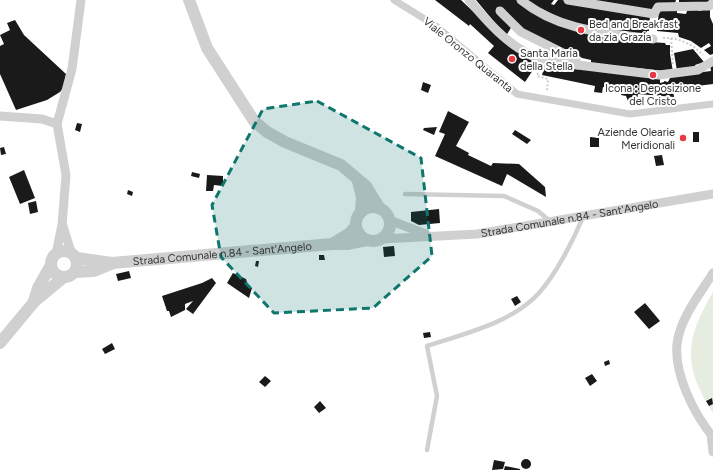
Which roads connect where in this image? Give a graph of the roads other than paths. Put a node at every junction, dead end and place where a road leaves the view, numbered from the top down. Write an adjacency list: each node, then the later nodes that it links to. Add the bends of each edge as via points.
1 (81, 0): 15 (street, via 72,69)
2 (189, 0): 16 (street, via 207,48 254,121 285,142 341,165 354,174)
3 (394, 0): 13 (street, Viale Oronzo Quaranta, via 436,26 517,94 630,114)
4 (469, 0): 12 (street, via 504,38 529,55 545,61)
5 (521, 0): 10 (street, via 551,19 568,26)
6 (568, 0): 7 (street, via 654,14 658,7)
7 (675, 3): 8 (street, via 710,6)
8 (713, 3)
9 (500, 11): 12 (street, via 520,32 575,58)
10 (653, 39)
11 (712, 61): 12 (street, via 698,70 659,75)
12 (578, 65)
13 (713, 104)
14 (0, 116): 15 (street, via 42,119)
15 (57, 124): 26 (street, via 66,175)
16 (358, 181): 21 (street, via 366,186); 22 (street, via 362,197)
17 (406, 194): 25 (lane, via 504,196 538,211)
18 (713, 194): 19 (street, Strada Comunale n.84 - Sant'Angelo)
19 (703, 197): 20 (street, Strada Comunale n.84 - Sant'Angelo); 23 (street, Strada Comunale n.84 - Sant'Angelo)
20 (713, 198)
21 (380, 209): 22 (street, via 368,208); 24 (street)
22 (361, 212): 27 (street)
23 (583, 217): 25 (street, Strada Comunale n.84 - Sant'Angelo); 41 (lane, via 571,245 539,293 528,303 502,319 427,346 437,396)
24 (389, 220): 28 (street, Strada Comunale n.84 - Sant'Angelo); 29 (street, via 389,229)
25 (552, 222): 28 (street, Strada Comunale n.84 - Sant'Angelo, via 477,234)
26 (62, 224): 32 (street); 33 (street)
27 (356, 226): 30 (street, via 358,233); 31 (street, Strada Comunale n.84 - Sant'Angelo)
28 (435, 237): 29 (street, Strada Comunale n.84 - Sant'Angelo)
29 (382, 239): 30 (street)
30 (367, 240): 31 (street, Strada Comunale n.84 - Sant'Angelo)
31 (332, 244): 34 (street, Strada Comunale n.84 - Sant'Angelo)
32 (74, 255): 33 (street, via 64,250); 34 (street, Strada Comunale n.84 - Sant'Angelo); 35 (street, via 78,265)
33 (53, 259): 37 (street, via 55,274); 38 (street)
34 (112, 263): 35 (street, Strada Comunale n.84 - Sant'Angelo, via 94,270)
35 (75, 272): 37 (street)
36 (713, 273): 40 (street, via 683,322 677,344 682,383 692,406)
37 (64, 277): 38 (street)
38 (34, 302): 39 (street)
39 (0, 343)
40 (712, 435): 42 (street)
41 (427, 450)
42 (713, 452)

